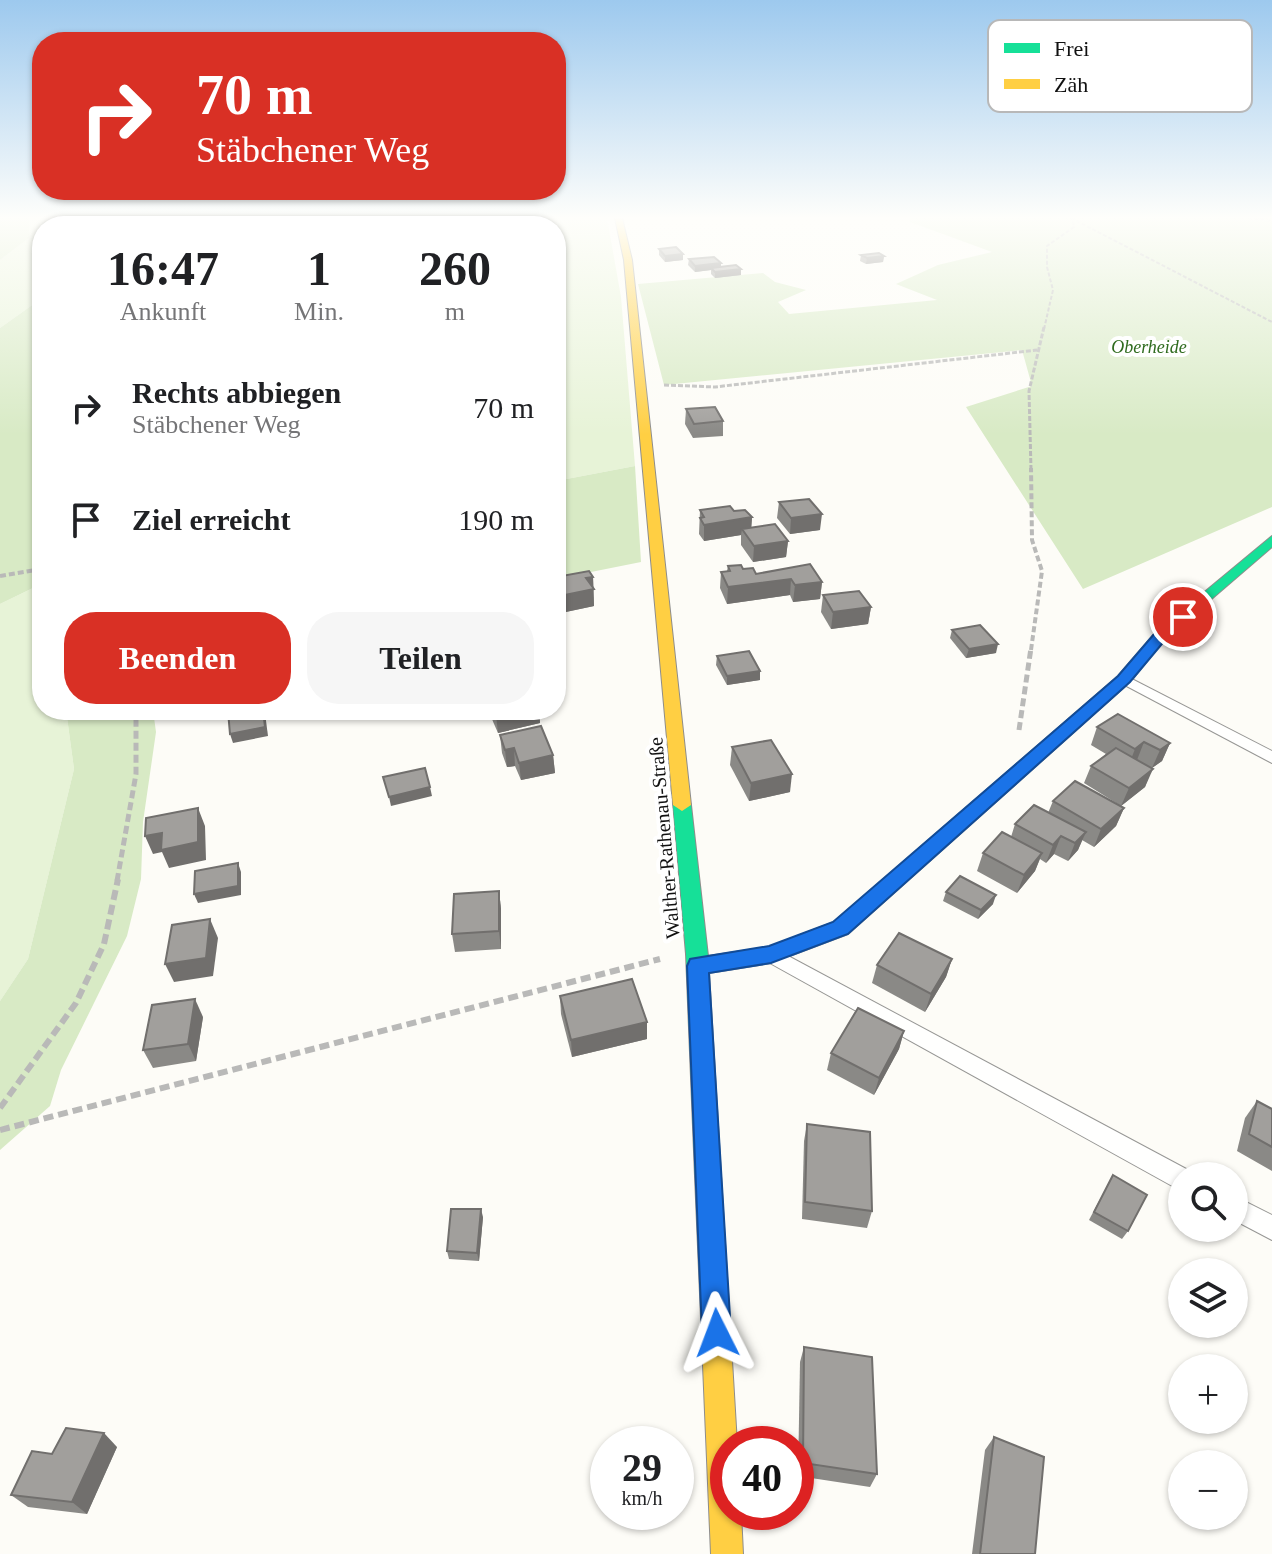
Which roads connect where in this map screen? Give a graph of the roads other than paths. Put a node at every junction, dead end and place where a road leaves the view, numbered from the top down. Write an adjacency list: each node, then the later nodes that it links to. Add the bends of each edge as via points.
1 (631, 291): 6 (street, Walther-Rathenau-Straße)
2 (1272, 540): 3 (street, via 1160,636)
3 (1124, 679): 4 (lane); 5 (street, via 841,928)
4 (1272, 758)
5 (771, 955): 6 (street); 7 (lane)
6 (697, 960): 10 (street, Walther-Rathenau-Straße)
7 (1168, 1171)
8 (1248, 1215): 9 (lane)
9 (1272, 1228)
10 (727, 1554)

